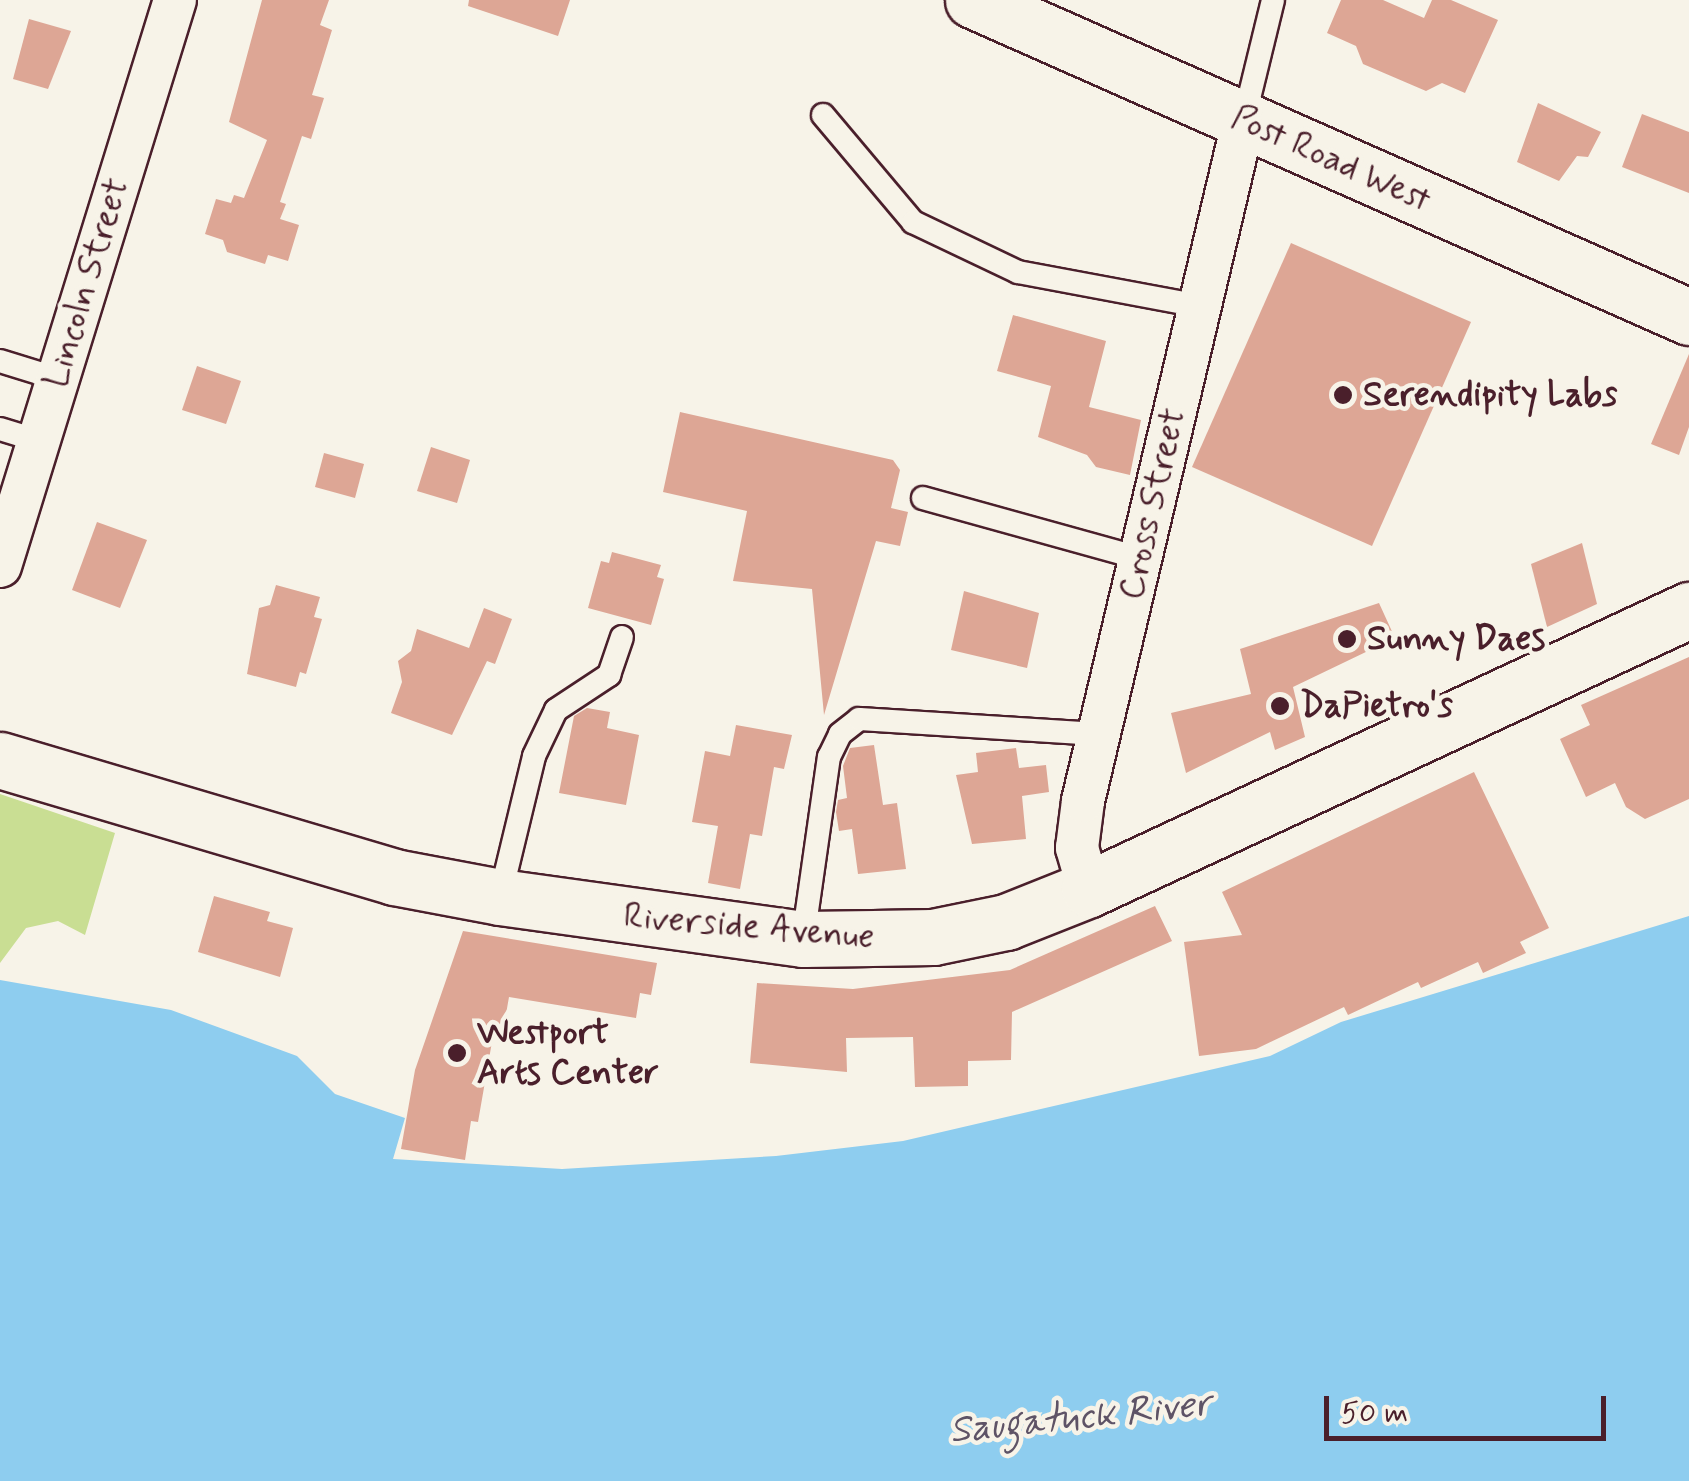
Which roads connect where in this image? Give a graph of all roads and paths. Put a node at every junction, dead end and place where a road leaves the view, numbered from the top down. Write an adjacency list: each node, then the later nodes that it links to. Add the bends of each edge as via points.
1 (175, 0): 10 (street, Lincoln Street)
2 (974, 0): 4 (main road, Post Road West)
3 (1273, 0): 6 (lane)
4 (1026, 12): 6 (main road, Post Road West)
5 (823, 115): 7 (lane, via 913,222 1018,272)
6 (1244, 119): 7 (street, Cross Street); 8 (main road, Post Road West)
7 (1198, 306): 13 (street, Cross Street)
8 (1689, 317)
9 (0, 360): 10 (lane)
10 (58, 379): 11 (street, Lincoln Street)
11 (19, 435): 14 (street, Lincoln Street)
12 (923, 498): 13 (lane)
13 (1140, 558): 17 (street, Cross Street)
14 (0, 566)
15 (1689, 610): 19 (main road, Riverside Avenue)
16 (622, 637): 20 (lane, via 608,676 556,710 534,756)
17 (1099, 734): 19 (street, Cross Street, via 1077,848); 21 (lane, via 860,719 840,734 829,757)
18 (0, 760): 20 (main road, Riverside Avenue, via 394,877)
19 (1089, 889): 21 (main road, Riverside Avenue, via 965,932 863,942)
20 (500, 897): 21 (main road, Riverside Avenue)
21 (803, 939)

